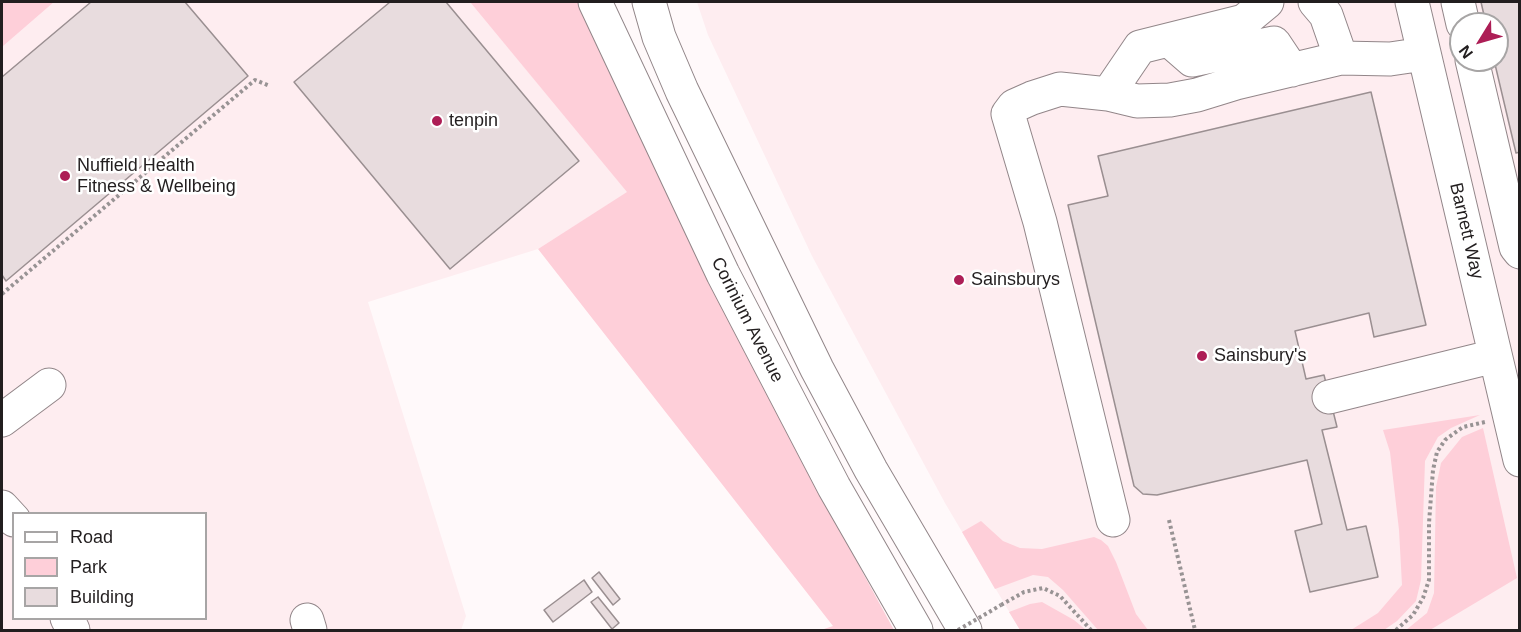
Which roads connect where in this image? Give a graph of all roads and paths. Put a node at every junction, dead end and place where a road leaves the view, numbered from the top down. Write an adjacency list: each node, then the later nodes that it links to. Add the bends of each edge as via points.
1 (594, 2): 23 (main road, Corinium Avenue, via 728,284 834,487)
2 (649, 2): 25 (main road, via 682,91 817,369 871,471)
3 (1267, 2): 6 (main road, via 1244,21)
4 (1314, 2): 8 (main road, via 1326,15)
5 (1412, 2): 7 (main road, Barnett Way)
6 (1169, 40): 9 (main road, via 1192,60 1275,43); 12 (main road, via 1140,47)
7 (1424, 54): 8 (main road, via 1390,59); 15 (main road, Barnett Way)
8 (1341, 58): 9 (main road)
9 (1292, 70): 12 (main road, via 1170,100 1137,101)
10 (1475, 72): 13 (main road)
11 (270, 86): 14 (path, via 255,80)
12 (1108, 94): 21 (main road, via 1060,89 1014,106 1008,114 1040,222)
13 (1520, 252)
14 (2, 294)
15 (1495, 356): 17 (main road); 18 (main road, Barnett Way)
16 (48, 385): 19 (main road)
17 (1329, 397)
18 (1509, 416): 20 (main road, Barnett Way); 28 (path, via 1463,427 1445,440 1437,452 1429,523 1429,580 1418,606)
19 (2, 420)
20 (1520, 460)
21 (1113, 520)
22 (1169, 520): 27 (path)
23 (916, 630)
24 (958, 630): 26 (path, bridge, via 1024,592 1042,588 1060,596)
25 (965, 630)
26 (1091, 630)
27 (1195, 630)
28 (1396, 630)

